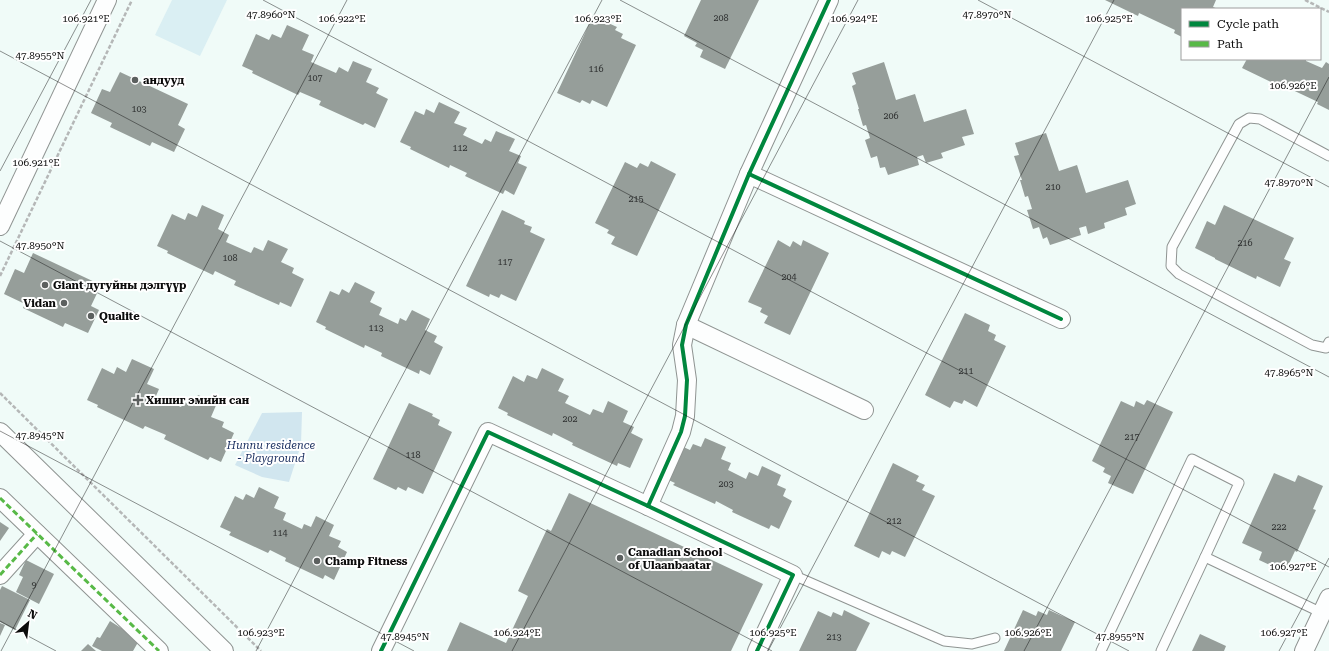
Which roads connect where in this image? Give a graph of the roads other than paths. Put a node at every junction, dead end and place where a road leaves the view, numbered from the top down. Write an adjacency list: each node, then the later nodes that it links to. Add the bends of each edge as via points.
1 (107, 0): 5 (street)
2 (829, 0): 4 (street)
3 (1329, 156): 8 (lane, via 1260,119 1249,118 1239,124 1172,247 1171,266 1179,274 1312,345 1326,348)
4 (749, 174): 6 (street); 7 (street)
5 (0, 226)
6 (1061, 319)
7 (686, 325): 9 (street); 12 (street, via 682,345 687,380 685,416 681,432)
8 (1329, 342)
9 (864, 410)
10 (0, 432): 20 (street)
11 (0, 498): 13 (street)
12 (648, 506): 16 (street); 21 (street, via 488,432)
13 (37, 534): 15 (street); 19 (street)
14 (1206, 557): 17 (lane); 23 (lane, via 1239,483 1192,459); 24 (lane)
15 (0, 575)
16 (793, 575): 18 (lane, via 944,641 972,644); 22 (street)
17 (1325, 606): 25 (street)
18 (995, 638)
19 (159, 651)
20 (224, 651)
21 (381, 651)
22 (757, 651)
23 (1101, 651)
24 (1161, 651)
25 (1304, 651)

